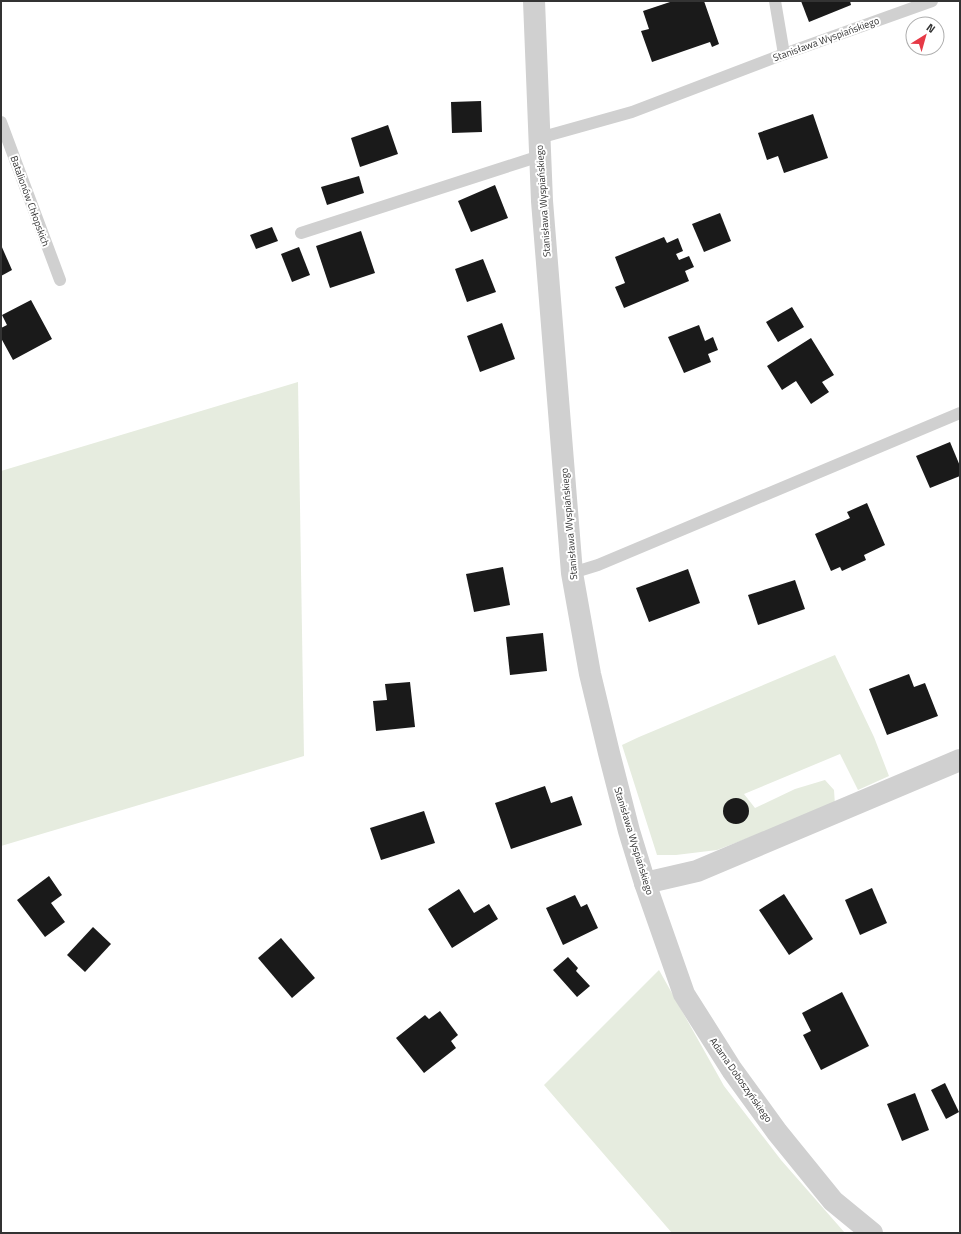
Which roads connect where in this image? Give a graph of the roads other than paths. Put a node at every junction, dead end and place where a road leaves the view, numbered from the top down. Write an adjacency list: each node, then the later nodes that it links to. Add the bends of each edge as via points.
1 (534, 1): 6 (street, Stanisława Wyspiańskiego)
2 (775, 1): 4 (lane)
3 (932, 1): 4 (lane, Stanisława Wyspiańskiego)
4 (784, 54): 6 (lane, Stanisława Wyspiańskiego)
5 (1, 122): 8 (lane, Batalionów Chłopskich)
6 (539, 147): 7 (lane); 10 (street, Stanisława Wyspiańskiego)
7 (301, 233)
8 (60, 280)
9 (960, 413): 10 (lane, via 605,562)
10 (572, 573): 12 (street, Stanisława Wyspiańskiego, via 590,674 605,738 629,831)
11 (960, 760): 12 (street)
12 (649, 892): 13 (street, Adama Doboszyńskiego, via 684,994 732,1070 777,1132 833,1201)
13 (872, 1233)

